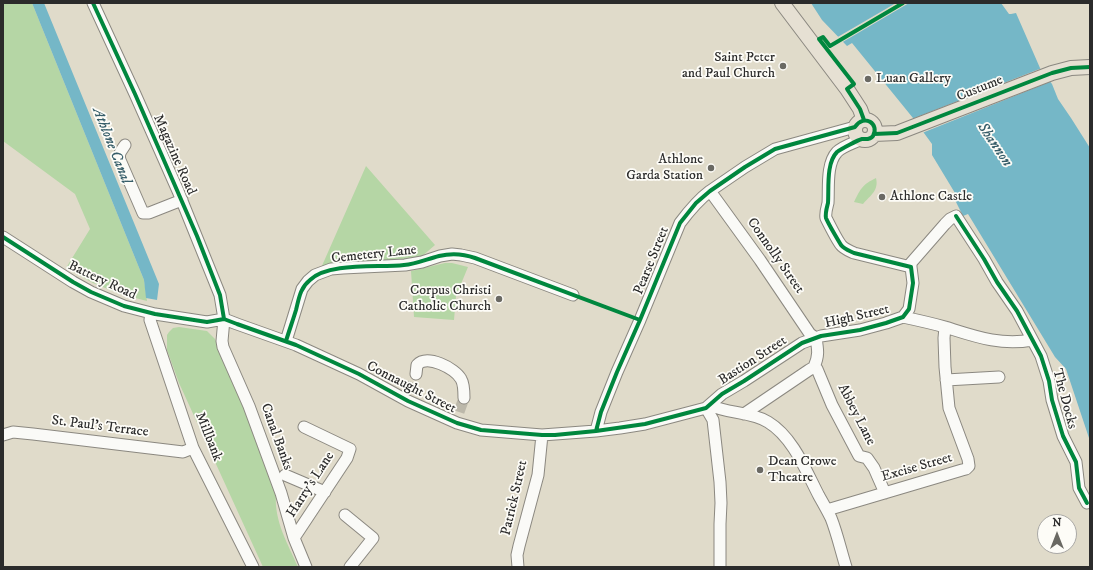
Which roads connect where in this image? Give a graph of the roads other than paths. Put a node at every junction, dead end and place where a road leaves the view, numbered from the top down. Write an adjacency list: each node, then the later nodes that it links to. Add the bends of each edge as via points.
1 (93, 3): 7 (street, Magazine Road)
2 (782, 3): 4 (main road, via 860,109)
3 (1090, 67): 4 (main road, Custume, via 1058,71 897,133)
4 (864, 130): 6 (street, Pearse Street, via 790,144 770,151); 9 (street, via 834,157 828,183 826,216 842,246 848,250)
5 (125, 145): 7 (street, via 120,153 120,160 143,213)
6 (710, 191): 15 (street, Connolly Street, via 810,334); 28 (street, Pearse Street, via 696,203 680,223 603,405)
7 (182, 200): 13 (street, Magazine Road, via 220,295)
8 (3, 237): 11 (street, Battery Road, via 85,289 124,306)
9 (910, 267): 12 (street, via 913,283 909,309); 16 (street, The Docks, via 937,233 956,216 1017,311)
10 (573, 295): 17 (street, Cemetery Lane, via 461,255 440,256 405,265 338,268 315,275 304,286)
11 (153, 314): 13 (street, Battery Road, via 207,322); 31 (street, Millbank, via 150,320)
12 (903, 317): 14 (street); 15 (street, High Street, via 860,330)
13 (224, 319): 17 (street, Connaught Street); 38 (street, Canal Banks, via 223,347 249,406 281,493)
14 (945, 327): 16 (street, via 987,340); 21 (street, Excise Street)
15 (816, 338): 18 (street, via 818,358); 23 (street, Bastion Street, via 802,343)
16 (1032, 340): 35 (street, The Docks, via 1041,356 1063,436 1076,462 1079,488)
17 (286, 342): 26 (street, Connaught Street, via 409,397)
18 (814, 368): 25 (street); 34 (street, Abbey Lane, via 817,369 832,405 859,456 867,458)
19 (416, 374): 22 (street, via 417,364 422,360 445,366 462,380)
20 (998, 377): 21 (street)
21 (946, 380): 34 (street, Excise Street, via 949,408 969,466)
22 (464, 398)
23 (708, 406): 25 (street); 28 (street, Connaught Street, via 645,424); 43 (street, via 713,420 720,482)
24 (459, 412): 26 (street)
25 (744, 414): 36 (street, via 767,422 785,436)
26 (454, 422): 30 (street, Connaught Street, via 481,430)
27 (304, 427): 33 (street, Harry's Lane, via 350,448 347,458)
28 (596, 431): 30 (street, Connaught Street)
29 (3, 435): 31 (street, St. Paul's Terrace, via 13,432 183,452)
30 (542, 435): 42 (street, Patrick Street, via 538,475 519,546)
31 (193, 448): 39 (street, Millbank)
32 (285, 475): 33 (street, Canal Banks)
33 (325, 492): 38 (street, Harry's Lane)
34 (885, 493): 36 (street, Excise Street)
35 (1087, 504)
36 (827, 510): 44 (street)
37 (345, 515): 41 (street, via 373,538)
38 (294, 538): 40 (street, Canal Banks)
39 (253, 567)
40 (306, 567)
41 (350, 567)
42 (518, 567)
43 (720, 567)
44 (846, 567)

